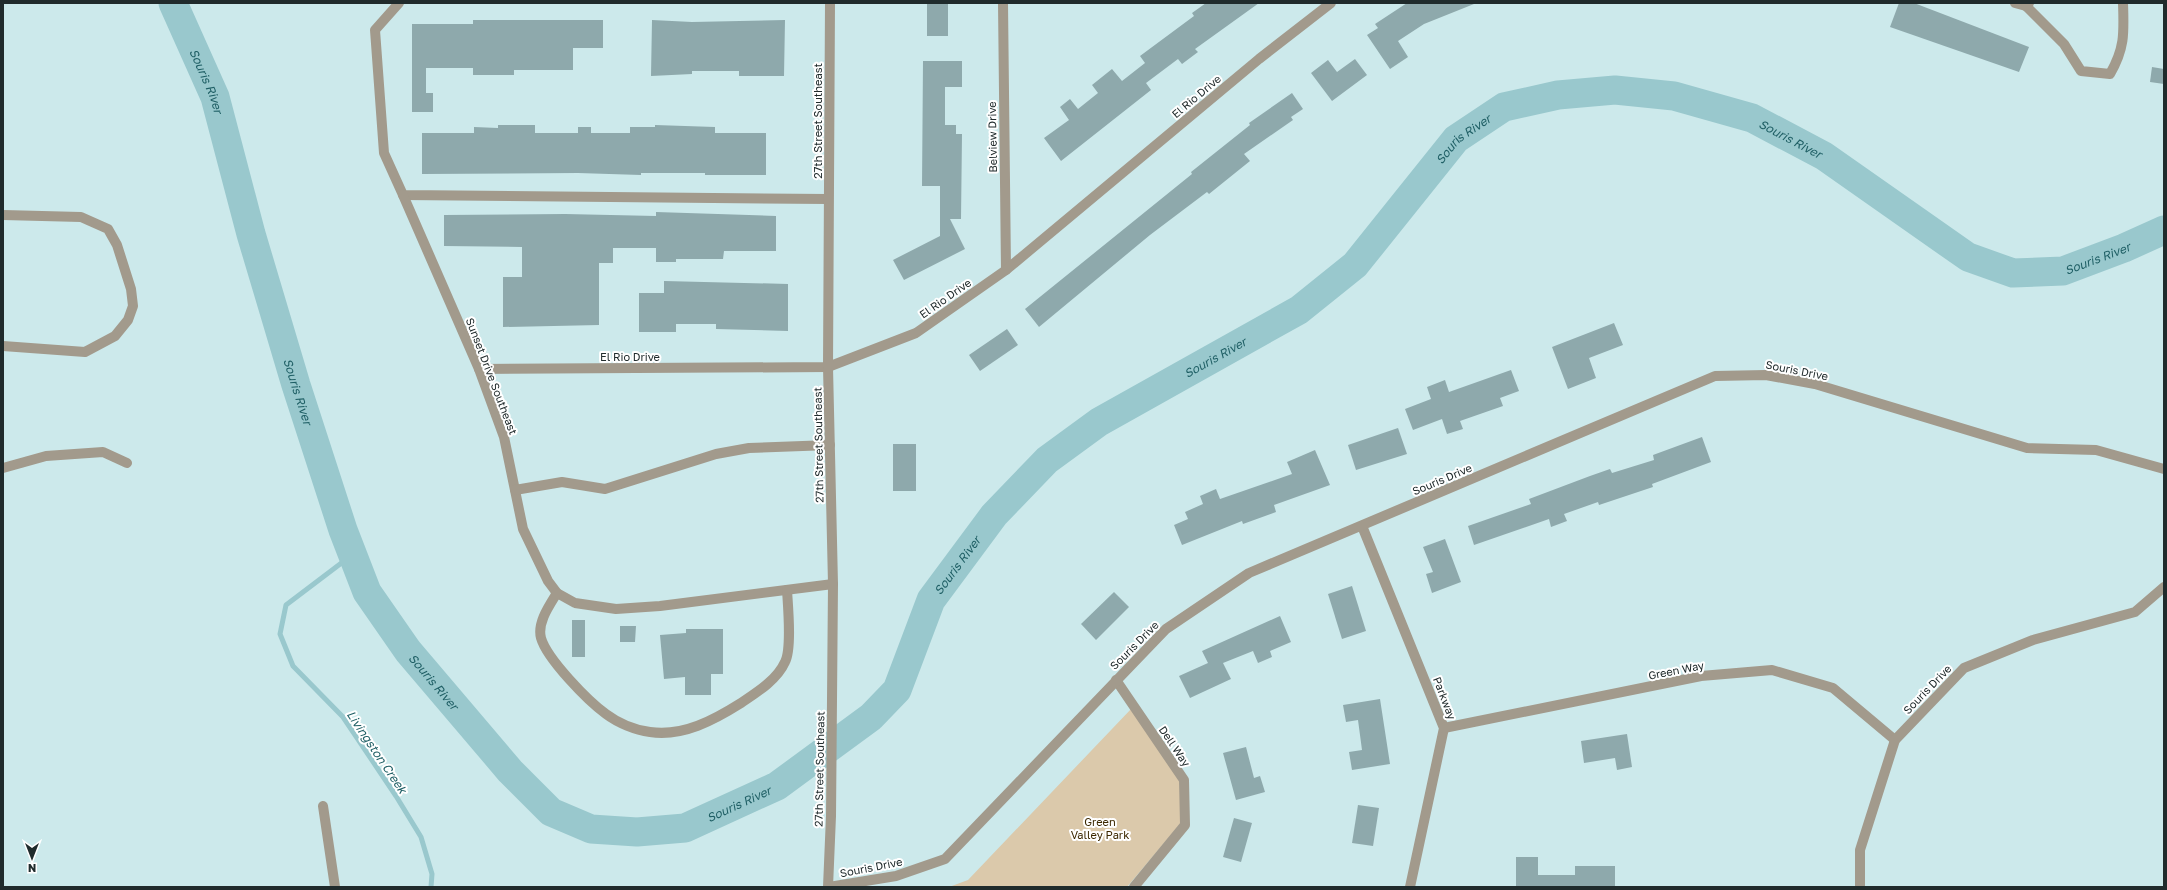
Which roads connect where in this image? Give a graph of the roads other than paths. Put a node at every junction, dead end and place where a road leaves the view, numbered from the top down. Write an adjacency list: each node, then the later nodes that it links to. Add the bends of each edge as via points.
1 (399, 3): 8 (street, Sunset Drive Southeast, via 375,30 384,153)
2 (830, 3): 9 (street, 27th Street Southeast)
3 (1003, 3): 11 (street, Belview Drive)
4 (1331, 3): 11 (street, El Rio Drive, via 1259,59)
5 (2015, 3): 7 (street)
6 (2123, 3): 7 (street, via 2124,27 2120,56 2110,74 2081,71 2064,44)
7 (2028, 5)
8 (403, 195): 9 (street); 14 (street, Sunset Drive Southeast)
9 (828, 200): 13 (street, 27th Street Southeast)
10 (3, 215): 12 (street, via 81,217 108,229 117,246 131,289 133,306 128,320 115,336 85,352)
11 (1006, 270): 13 (street, El Rio Drive, via 916,333)
12 (3, 346)
13 (828, 367): 14 (street, El Rio Drive); 15 (street, 27th Street Southeast)
14 (479, 369): 19 (street, Sunset Drive Southeast, via 504,437)
15 (830, 446): 19 (street, via 749,448 729,451 685,462 605,489 562,482); 21 (street, 27th Street Southeast)
16 (127, 463): 17 (street, via 103,452 46,456)
17 (3, 468)
18 (2164, 469): 20 (street, Souris Drive, via 2096,450 2027,448 1815,384 1766,375 1714,376)
19 (515, 490): 24 (street, Sunset Drive Southeast, via 523,529 548,581)
20 (1362, 526): 25 (street, Souris Drive, via 1249,573 1166,629); 26 (street, Parkway)
21 (833, 584): 23 (street); 30 (street, 27th Street Southeast)
22 (2164, 587): 27 (street, Souris Drive, via 2135,612 2033,640 1964,668)
23 (788, 590): 24 (street, via 616,609 575,604); 24 (street, via 788,648 785,662 773,678 754,695 703,725 680,731 651,732 631,727 606,715 582,694 549,654 541,637 543,617)
24 (557, 593)
25 (1116, 680): 30 (street, Souris Drive, via 945,859 896,876); 31 (street, Dell Way, via 1184,780 1185,825)
26 (1444, 728): 27 (street, Green Way, via 1701,676 1772,670 1833,688); 32 (street, Parkway)
27 (1895, 740): 33 (street, Souris Drive, via 1860,850)
28 (323, 806): 29 (street)
29 (335, 887)
30 (828, 887)
31 (1134, 887)
32 (1410, 887)
33 (1860, 887)

